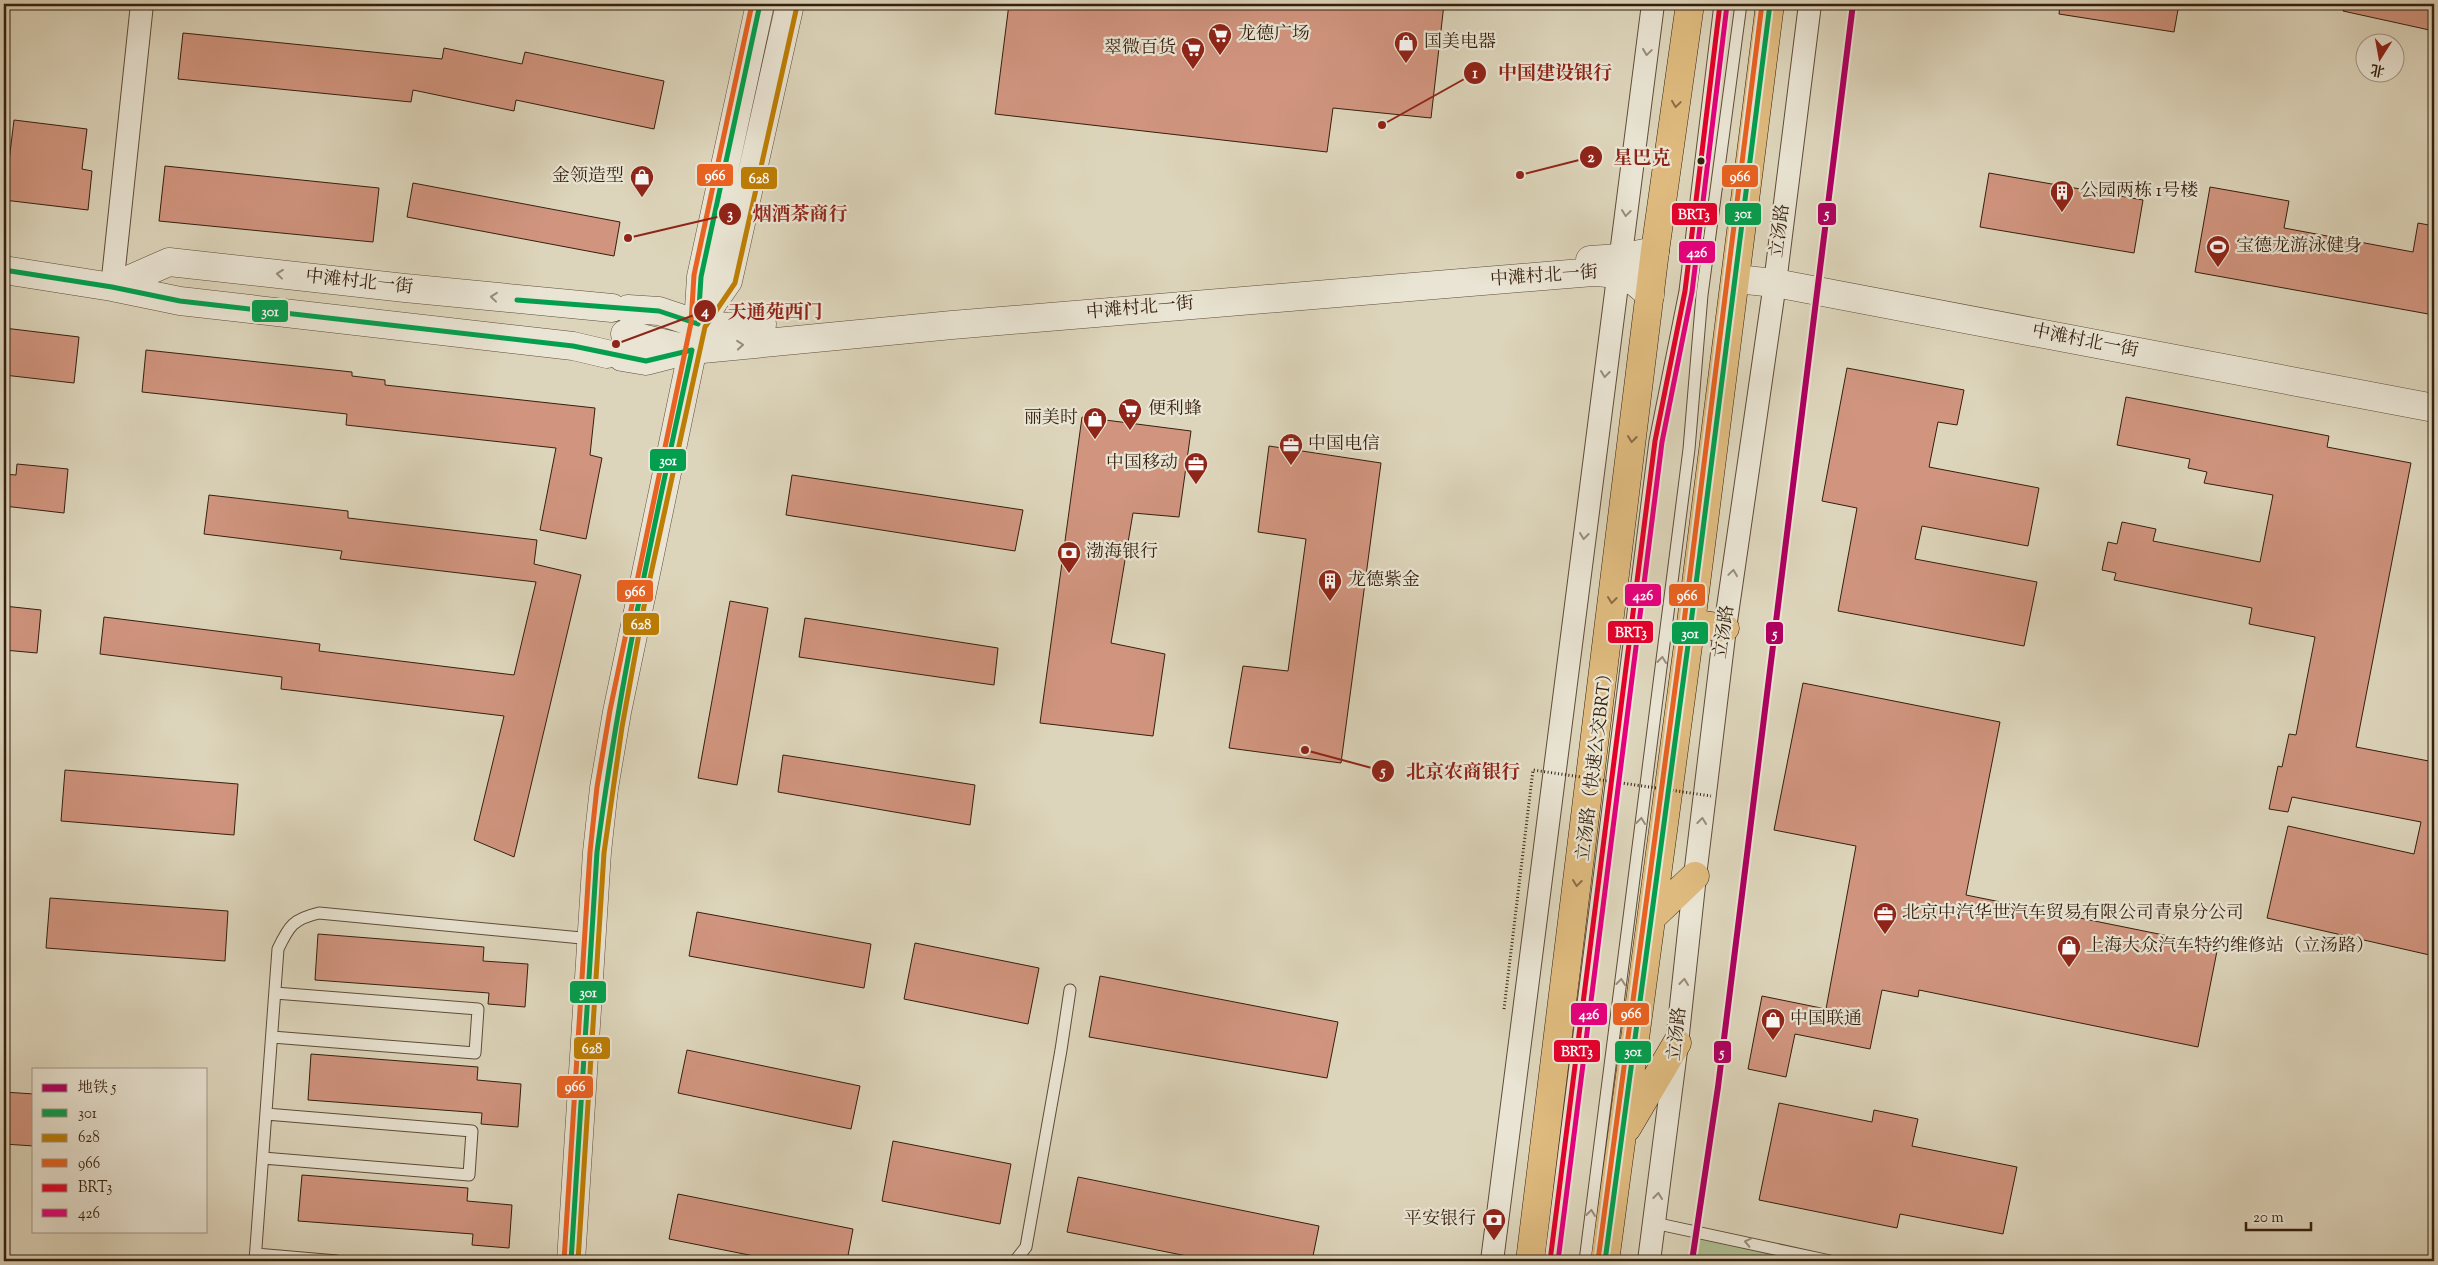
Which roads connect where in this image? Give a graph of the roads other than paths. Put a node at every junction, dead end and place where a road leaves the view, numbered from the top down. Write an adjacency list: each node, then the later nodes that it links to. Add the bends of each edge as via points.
1 (142, 4): 15 (street)
2 (760, 4): 17 (street, via 701,277)
3 (790, 4): 17 (street, via 728,281)
4 (1653, 4): 11 (street, one-way to 11)
5 (1690, 4): 10 (main road, one-way to 10)
6 (1720, 4): 40 (lane, 立汤路（快速公交BRT）, via 1685,291 1656,441)
7 (1741, 4): 41 (lane, one-way to 7, via 1688,450 1702,295)
8 (1770, 4): 13 (main road, 立汤路)
9 (1810, 4): 14 (street, 立汤路)
10 (1655, 251): 11 (street, 中滩村北一街); 16 (main road)
11 (1619, 266): 16 (street, 中滩村北一街); 17 (street, 中滩村北一街, via 729,327); 19 (street, 中滩村北一街, one-way to 11, via 1584,272); 38 (street, one-way to 38)
12 (4, 270): 15 (street)
13 (1736, 279): 14 (street, 中滩村北一街); 21 (main road, 立汤路)
14 (1775, 283): 20 (street, 中滩村北一街); 22 (street, 立汤路, one-way to 14)
15 (112, 287): 18 (street, via 180,301 573,346); 18 (street, 中滩村北一街, one-way to 15, via 405,288 169,262)
16 (1650, 296): 39 (main road, one-way to 39)
17 (698, 324): 18 (street, 中滩村北一街, via 659,311); 19 (street)
18 (617, 332): 19 (street, 中滩村北一街, via 646,360)
19 (692, 350): 25 (street, via 617,712 603,797)
20 (2434, 408)
21 (1691, 623): 22 (main road); 24 (main road, 立汤路)
22 (1725, 628): 23 (street, 立汤路, one-way to 22)
23 (1695, 876): 24 (main road); 29 (street, 立汤路, one-way to 23)
24 (1652, 917): 31 (main road, 立汤路)
25 (592, 938): 27 (lane, via 319,913 300,917 287,929 278,949); 36 (street)
26 (1070, 990): 37 (lane, via 1026,1247)
27 (274, 993): 28 (lane); 28 (lane, via 478,1008 475,1053)
28 (272, 1037): 30 (lane)
29 (1677, 1043): 31 (main road); 33 (street, 立汤路, one-way to 29)
30 (266, 1114): 32 (lane); 32 (lane, via 472,1131 469,1175)
31 (1621, 1138): 42 (main road, 立汤路)
32 (263, 1158): 34 (lane)
33 (1654, 1223): 43 (street, 立汤路); 44 (lane, one-way to 33)
34 (256, 1258): 35 (lane)
35 (337, 1261)
36 (571, 1261)
37 (1015, 1261)
38 (1492, 1261)
39 (1530, 1261)
40 (1550, 1261)
41 (1585, 1261)
42 (1605, 1261)
43 (1649, 1261)
44 (1830, 1261)

